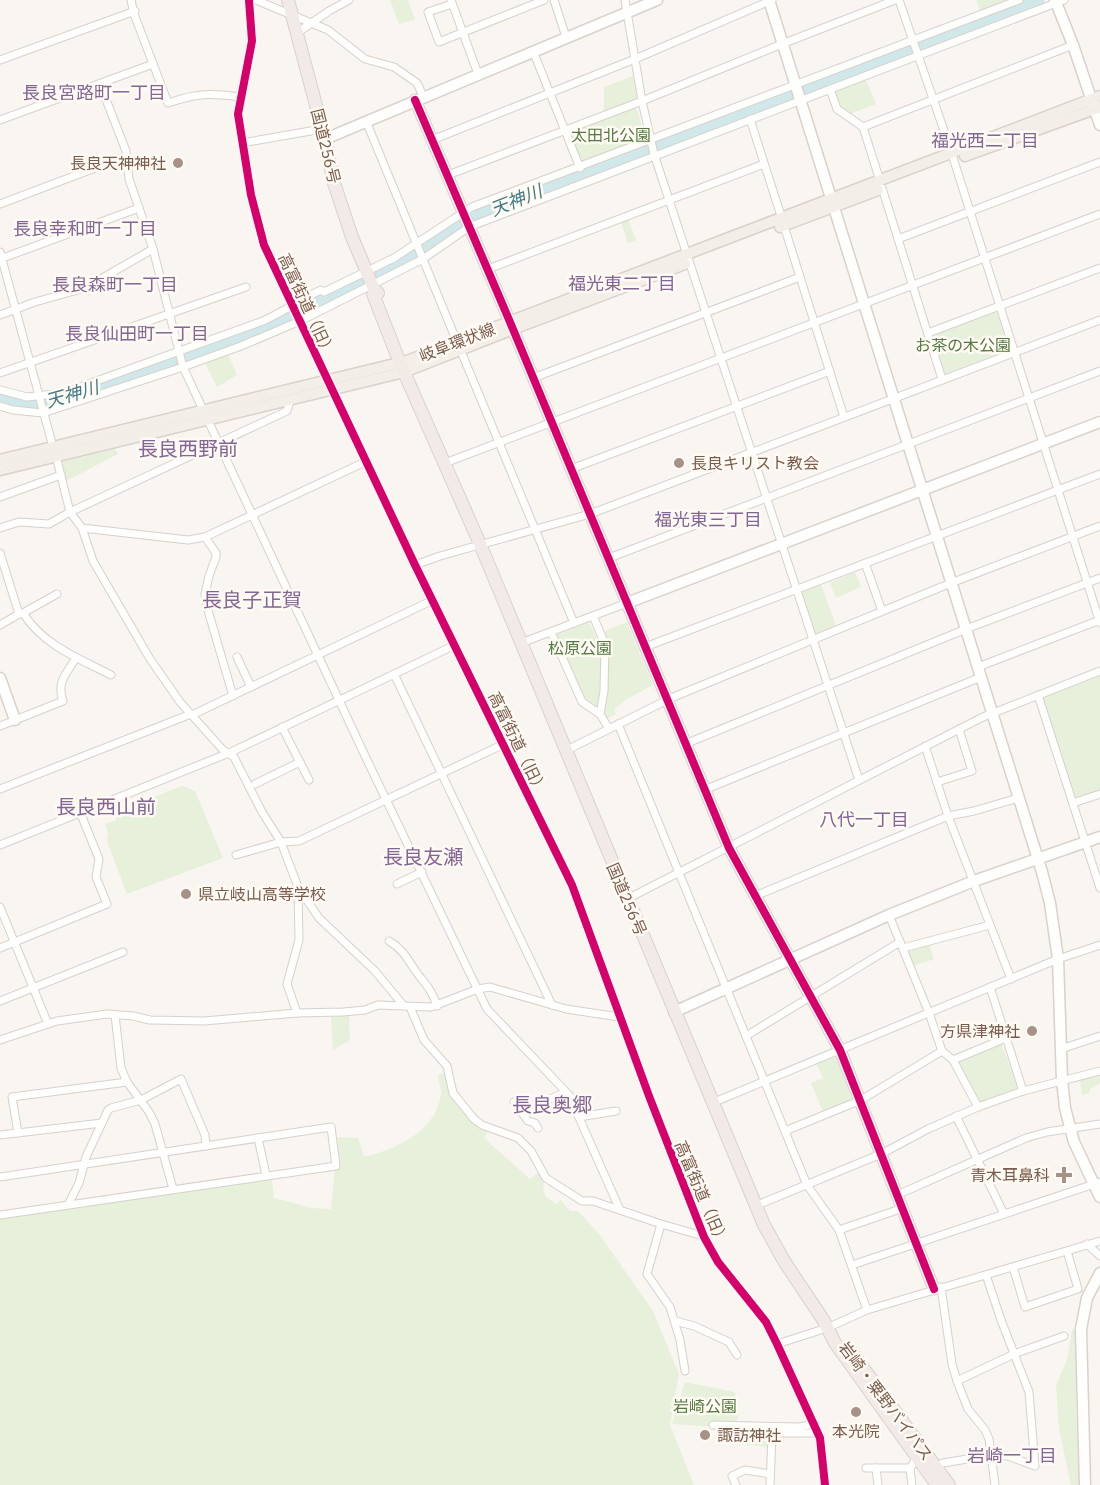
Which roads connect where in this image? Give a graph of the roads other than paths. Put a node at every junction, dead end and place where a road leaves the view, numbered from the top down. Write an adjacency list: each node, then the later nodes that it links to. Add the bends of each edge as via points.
1 (131, 0): 15 (street)
2 (249, 0): 35 (street, 高富街道（旧）, via 252,40)
3 (256, 0): 17 (street)
4 (288, 0): 17 (highway, 国道256号)
5 (349, 0): 18 (street)
6 (544, 0): 20 (street)
7 (554, 0): 21 (street)
8 (625, 0): 16 (street)
9 (657, 0): 16 (street)
10 (770, 0): 23 (street); 27 (street)
11 (897, 0): 22 (street); 23 (street)
12 (1019, 0): 22 (street)
13 (1058, 1): 24 (street); 26 (street)
14 (452, 2): 20 (street); 20 (street, via 428,12 440,42)
15 (135, 10): 28 (street); 29 (street)
16 (628, 12): 21 (street); 27 (street)
17 (292, 16): 18 (street); 19 (highway, 国道256号)
18 (312, 24): 19 (street); 36 (street, via 328,30 365,58 394,68 417,83)
19 (297, 33): 47 (highway, 国道256号)
20 (463, 33): 30 (street)
21 (566, 37): 25 (street)
22 (913, 41): 26 (street); 32 (street)
23 (782, 44): 32 (street); 39 (street)
24 (1073, 45): 38 (street); 40 (street)
25 (533, 51): 30 (street); 34 (street)
26 (918, 54): 33 (street); 38 (street)
27 (635, 58): 34 (street); 39 (street)
28 (0, 60)
29 (153, 64): 31 (street); 35 (street, via 168,103 195,94)
30 (478, 74): 36 (street)
31 (100, 84): 42 (street); 52 (street)
32 (795, 86): 37 (street); 49 (street)
33 (830, 89): 37 (street); 45 (street, via 837,109)
34 (550, 93): 46 (street); 48 (street)
35 (240, 97): 50 (street, 高富街道（旧）)
36 (419, 98): 43 (street); 48 (street)
37 (799, 100): 41 (street); 60 (street)
38 (933, 100): 45 (street); 53 (street)
39 (642, 101): 46 (street); 49 (street)
40 (1097, 103): 44 (street); 53 (main road, 岐阜環状線)
41 (750, 119): 51 (street); 55 (street)
42 (0, 120)
43 (366, 121): 47 (street); 68 (street)
44 (1100, 125)
45 (862, 126): 58 (street)
46 (565, 130): 56 (street); 57 (street)
47 (323, 134): 50 (street); 77 (highway, 国道256号, via 334,183)
48 (432, 140): 57 (street)
49 (650, 141): 51 (street); 56 (street)
50 (242, 144): 82 (street, 高富街道（旧）, via 264,245)
51 (654, 155): 59 (street); 65 (street)
52 (127, 156): 61 (street); 62 (street, via 129,179)
53 (952, 157): 58 (main road, 岐阜環状線); 63 (street)
54 (1100, 162): 63 (street)
55 (764, 164): 59 (street); 66 (street)
56 (579, 168): 65 (street, via 472,207)
57 (448, 175): 65 (street)
58 (881, 185): 60 (main road, 岐阜環状線); 67 (street)
59 (669, 200): 73 (street); 75 (street)
60 (832, 203): 66 (main road, 岐阜環状線); 80 (street)
61 (0, 204)
62 (139, 208): 69 (street); 70 (street)
63 (969, 212): 67 (street); 71 (street)
64 (1100, 214): 71 (street)
65 (466, 220): 68 (street); 72 (street); 75 (street)
66 (783, 222): 73 (main road, 岐阜環状線); 76 (street)
67 (898, 238): 78 (street)
68 (416, 246): 72 (street); 77 (street)
69 (153, 249): 83 (street, via 85,288); 85 (street)
70 (1, 256): 83 (street)
71 (984, 258): 78 (street); 81 (street)
72 (423, 259): 77 (street); 92 (street)
73 (689, 259): 84 (street); 90 (main road, 岐阜環状線)
74 (1100, 268): 81 (street)
75 (488, 269): 90 (street)
76 (800, 277): 84 (street); 89 (street)
77 (370, 280): 82 (street, via 345,282 321,290); 88 (street); 98 (highway, 国道256号)
78 (913, 285): 80 (street); 91 (street)
79 (246, 287): 85 (street)
80 (863, 303): 89 (street); 107 (street)
81 (999, 306): 91 (street); 93 (street)
82 (293, 307): 88 (street, 高富街道（旧）); 94 (street)
83 (16, 310): 86 (street); 96 (street)
84 (706, 313): 95 (street); 102 (street)
85 (169, 314): 94 (street); 96 (street)
86 (0, 315)
87 (1100, 320): 93 (street)
88 (300, 321): 97 (street); 104 (street, 高富街道（旧）)
89 (814, 322): 95 (street); 99 (street)
90 (512, 325): 92 (main road, 岐阜環状線); 102 (street)
91 (928, 333): 103 (street)
92 (459, 346): 98 (main road, 岐阜環状線); 117 (street)
93 (1014, 352): 103 (street); 108 (street)
94 (179, 353): 97 (street); 106 (street)
95 (721, 358): 111 (street); 116 (street)
96 (30, 363): 101 (street); 106 (street)
97 (183, 367): 112 (street); 113 (street)
98 (405, 367): 104 (main road, 岐阜環状線); 125 (highway, 国道256号)
99 (830, 371): 111 (street); 114 (street)
100 (1100, 371): 108 (street)
101 (0, 373)
102 (533, 378): 116 (street)
103 (942, 379): 107 (street)
104 (330, 386): 109 (main road, 岐阜環状線); 113 (main road, 岐阜環状線, via 298,387); 124 (street, 高富街道（旧）)
105 (0, 390): 106 (street)
106 (39, 398): 112 (street)
107 (893, 398): 114 (street); 119 (street)
108 (1029, 398): 119 (street); 120 (street)
109 (290, 401): 113 (main road, 岐阜環状線); 118 (street, via 287,411)
110 (0, 406): 112 (street)
111 (736, 406): 122 (street); 126 (street)
112 (42, 411): 121 (street)
113 (206, 415): 118 (street); 121 (main road, 岐阜環状線)
114 (844, 417): 122 (street)
115 (1100, 422): 120 (street)
116 (552, 423): 117 (street); 126 (street)
117 (499, 442): 125 (street); 140 (street)
118 (219, 443): 134 (street); 136 (street)
119 (908, 444): 131 (street); 133 (street)
120 (1043, 444): 130 (street); 131 (street)
121 (54, 452): 123 (main road, 岐阜環状線); 127 (main road, 岐阜環状線); 129 (street)
122 (751, 452): 133 (street); 135 (street)
123 (0, 460)
124 (368, 461): 136 (street); 149 (street, 高富街道（旧）)
125 (445, 462): 144 (highway, 国道256号)
126 (571, 469): 135 (street)
127 (0, 470)
128 (1100, 474): 130 (street)
129 (61, 475): 132 (street); 134 (street)
130 (1058, 490): 141 (street); 142 (street)
131 (922, 491): 141 (street); 145 (street)
132 (0, 497)
133 (766, 498): 145 (street); 147 (street)
134 (70, 512): 138 (street, via 50,524 18,522); 139 (street)
135 (590, 514): 140 (street); 147 (street)
136 (252, 515): 143 (street); 169 (street)
137 (1100, 526): 142 (street)
138 (0, 528)
139 (82, 528): 143 (street, via 188,540); 185 (street, via 93,561 109,590 163,679)
140 (535, 529): 144 (street); 161 (street)
141 (936, 536): 148 (street); 151 (street)
142 (1072, 536): 151 (street); 152 (street)
143 (205, 537): 180 (street, via 216,553 205,594 207,607)
144 (480, 544): 149 (street); 166 (highway, 国道256号)
145 (782, 545): 153 (street); 156 (street)
146 (0, 553): 158 (street)
147 (609, 558): 156 (street)
148 (865, 563): 153 (street); 157 (street)
149 (415, 565): 155 (street, 高富街道（旧）)
150 (1100, 578): 152 (street)
151 (951, 583): 157 (street); 163 (street)
152 (1087, 583): 160 (street); 163 (street)
153 (796, 590): 165 (street); 168 (street)
154 (57, 594): 158 (street)
155 (433, 600): 167 (street, 高富街道（旧）); 169 (street)
156 (627, 603): 159 (street); 168 (street)
157 (882, 611): 165 (street)
158 (21, 613): 162 (street); 171 (street, via 53,645)
159 (593, 616): 161 (street); 184 (street, via 605,644)
160 (1100, 621): 173 (street)
161 (574, 623): 164 (street)
162 (0, 625)
163 (966, 629): 173 (street); 177 (street)
164 (551, 632): 166 (street); 184 (street, via 582,702)
165 (813, 640): 177 (street); 182 (street)
166 (521, 643): 196 (highway, 国道256号)
167 (455, 645): 174 (street); 193 (street, 高富街道（旧）)
168 (645, 647): 182 (street)
169 (318, 656): 178 (street); 181 (street)
170 (237, 657): 178 (street)
171 (76, 658): 175 (street); 186 (street, via 60,686 63,701)
172 (1100, 671): 179 (street)
173 (979, 672): 183 (street); 192 (street)
174 (394, 674): 181 (street); 199 (street)
175 (111, 675)
176 (0, 678): 186 (street)
177 (828, 686): 192 (street); 194 (street)
178 (251, 687): 180 (street)
179 (1038, 695): 183 (street); 209 (street)
180 (233, 696): 185 (street)
181 (340, 700): 189 (street); 208 (street)
182 (667, 700): 187 (street); 194 (street)
183 (992, 712): 191 (street); 207 (street)
184 (600, 714): 190 (street)
185 (192, 715): 197 (street); 204 (street)
186 (15, 720): 188 (street)
187 (618, 724): 190 (street); 220 (street)
188 (0, 726)
189 (282, 727): 197 (street); 198 (street)
190 (609, 729): 196 (street)
191 (959, 729): 195 (street); 202 (street, via 972,771)
192 (843, 733): 201 (street); 205 (street)
193 (504, 744): 199 (street); 252 (street, 高富街道（旧）, via 572,885)
194 (685, 744): 205 (street)
195 (925, 746): 201 (street); 202 (street)
196 (565, 751): 226 (highway, 国道256号)
197 (229, 753): 210 (street); 214 (street)
198 (300, 762): 200 (street); 203 (street)
199 (442, 773): 208 (street); 245 (street)
200 (309, 780)
201 (859, 780): 216 (street)
202 (937, 782): 211 (street)
203 (255, 784)
204 (0, 789)
205 (704, 790): 216 (street)
206 (1100, 794): 209 (street)
207 (1018, 798): 211 (street); 218 (street)
208 (388, 800): 214 (street, via 298,841); 219 (street)
209 (1073, 803): 213 (street)
210 (80, 812): 215 (street); 231 (street, via 99,860 96,878 107,904)
211 (948, 816): 221 (street); 225 (street)
212 (1100, 837): 213 (street)
213 (1085, 841): 218 (street); 224 (street)
214 (281, 842): 217 (street); 223 (street)
215 (0, 845)
216 (729, 848): 220 (street); 225 (street)
217 (236, 855)
218 (1037, 858): 221 (street); 237 (street, via 1050,903)
219 (422, 872): 222 (street); 241 (street)
220 (678, 873): 226 (street); 242 (street)
221 (974, 881): 228 (street); 229 (street)
222 (397, 884)
223 (298, 887): 246 (street, via 323,924); 249 (street, via 299,940 287,984)
224 (1100, 888)
225 (755, 896): 236 (street)
226 (627, 899): 248 (highway, 国道256号)
227 (0, 907): 231 (street)
228 (889, 915): 232 (street); 236 (street)
229 (990, 925): 232 (street); 238 (street)
230 (389, 941): 247 (street, via 405,953 431,990)
231 (14, 942): 234 (street); 240 (street)
232 (901, 945): 243 (street); 250 (street)
233 (1100, 945): 237 (street)
234 (0, 948)
235 (123, 952): 240 (street)
236 (790, 959): 242 (street); 243 (street)
237 (1058, 959): 238 (street); 258 (street)
238 (1011, 979): 239 (street)
239 (990, 987): 250 (street); 256 (street)
240 (33, 988): 244 (street); 253 (street)
241 (478, 989): 245 (street, via 490,987); 247 (street); 267 (street, via 488,1009)
242 (726, 989): 248 (street); 254 (street)
243 (811, 997): 254 (street); 259 (street)
244 (0, 1001)
245 (552, 1005): 252 (street)
246 (407, 1006): 247 (street); 249 (street); 300 (street, via 424,1040 447,1066 453,1093 474,1119 518,1138 546,1178 569,1193 582,1201)
247 (437, 1006)
248 (674, 1012): 271 (highway, 国道256号)
249 (297, 1013): 251 (street, via 204,1021)
250 (929, 1013): 259 (street); 260 (street)
251 (116, 1015): 253 (street); 265 (street, via 121,1068)
252 (619, 1017): 305 (street, 高富街道（旧）)
253 (48, 1024): 257 (street)
254 (746, 1036): 264 (street)
255 (1100, 1036): 258 (street)
256 (1006, 1038): 261 (street); 266 (street)
257 (0, 1040)
258 (1061, 1049): 263 (street)
259 (840, 1050): 264 (street); 269 (street)
260 (942, 1051): 261 (street); 269 (street)
261 (953, 1060): 272 (street)
262 (1100, 1071): 263 (street)
263 (1062, 1080): 266 (street); 280 (street)
264 (764, 1081): 271 (street); 281 (street)
265 (127, 1082): 268 (street); 282 (street, via 12,1096)
266 (1023, 1091): 272 (street)
267 (565, 1092): 273 (street); 276 (street)
268 (141, 1100): 277 (street, via 111,1108); 285 (street, via 181,1079); 286 (street, via 155,1124)
269 (861, 1100): 281 (street); 287 (street)
270 (514, 1102): 273 (street)
271 (712, 1103): 298 (highway, 国道256号)
272 (978, 1107): 275 (street)
273 (523, 1112): 279 (street)
274 (616, 1112): 276 (street)
275 (956, 1116): 287 (street); 288 (street)
276 (579, 1117): 300 (street)
277 (102, 1123): 282 (street); 289 (street)
278 (1100, 1124): 280 (street)
279 (538, 1128)
280 (1069, 1129): 288 (street, via 1026,1138); 292 (street)
281 (785, 1131): 293 (street)
282 (18, 1133): 283 (street)
283 (0, 1135)
284 (258, 1138): 285 (street); 290 (street); 290 (street, via 332,1128 336,1166)
285 (206, 1146): 286 (street)
286 (162, 1152): 289 (street); 294 (street)
287 (881, 1154): 293 (street); 295 (street)
288 (977, 1158): 295 (street); 301 (street)
289 (84, 1163): 291 (street); 297 (street)
290 (266, 1175): 294 (street)
291 (0, 1177)
292 (1097, 1183): 296 (street); 301 (street)
293 (807, 1185): 298 (street); 304 (street)
294 (173, 1189): 297 (street)
295 (897, 1195): 299 (street)
296 (1100, 1197)
297 (68, 1205): 302 (street)
298 (755, 1206): 318 (highway, 国道256号, via 784,1262)
299 (903, 1208): 304 (street); 307 (street)
300 (620, 1210): 303 (street)
301 (1004, 1214): 307 (street)
302 (0, 1215)
303 (661, 1224): 305 (street); 317 (street, via 647,1274)
304 (839, 1230): 311 (street)
305 (703, 1236): 320 (street, 高富街道（旧）, via 711,1252 766,1322)
306 (1100, 1241): 308 (street)
307 (917, 1244): 311 (street); 315 (street)
308 (1088, 1244): 309 (street); 310 (street)
309 (1067, 1251): 312 (street); 312 (street, via 1078,1289 1025,1307)
310 (1100, 1256)
311 (852, 1265): 316 (street)
312 (1013, 1267): 314 (street)
313 (1100, 1273): 341 (street, via 1087,1298 1081,1329)
314 (986, 1275): 315 (street); 321 (street)
315 (938, 1288): 316 (street); 324 (street)
316 (867, 1310): 318 (street)
317 (675, 1321): 322 (street, via 729,1342); 323 (street)
318 (827, 1329): 320 (street); 329 (highway, 岩崎・粟野バイパス); 329 (highway, 岩崎・粟野バイパス, via 841,1338)
319 (1064, 1336): 321 (street)
320 (777, 1344): 325 (street, 高富街道（旧）)
321 (1014, 1354): 324 (street); 328 (street, via 1029,1392 1035,1466 1008,1456)
322 (737, 1355)
323 (685, 1371)
324 (957, 1381): 328 (street, via 968,1409 985,1430)
325 (814, 1424): 326 (street); 327 (street, 高富街道（旧）)
326 (713, 1425)
327 (818, 1433): 332 (street, via 772,1435); 335 (street, 高富街道（旧）)
328 (991, 1455): 329 (street); 340 (street)
329 (922, 1465): 331 (street); 337 (street); 338 (highway, 岩崎・粟野バイパス); 339 (highway, 岩崎・粟野バイパス)
330 (866, 1468): 331 (street)
331 (876, 1468): 336 (street)
332 (770, 1473): 333 (street, via 745,1470 732,1476); 334 (street)
333 (736, 1485)
334 (770, 1485)
335 (825, 1485)
336 (878, 1485)
337 (912, 1485)
338 (935, 1485)
339 (949, 1485)
340 (995, 1485)
341 (1085, 1485)

